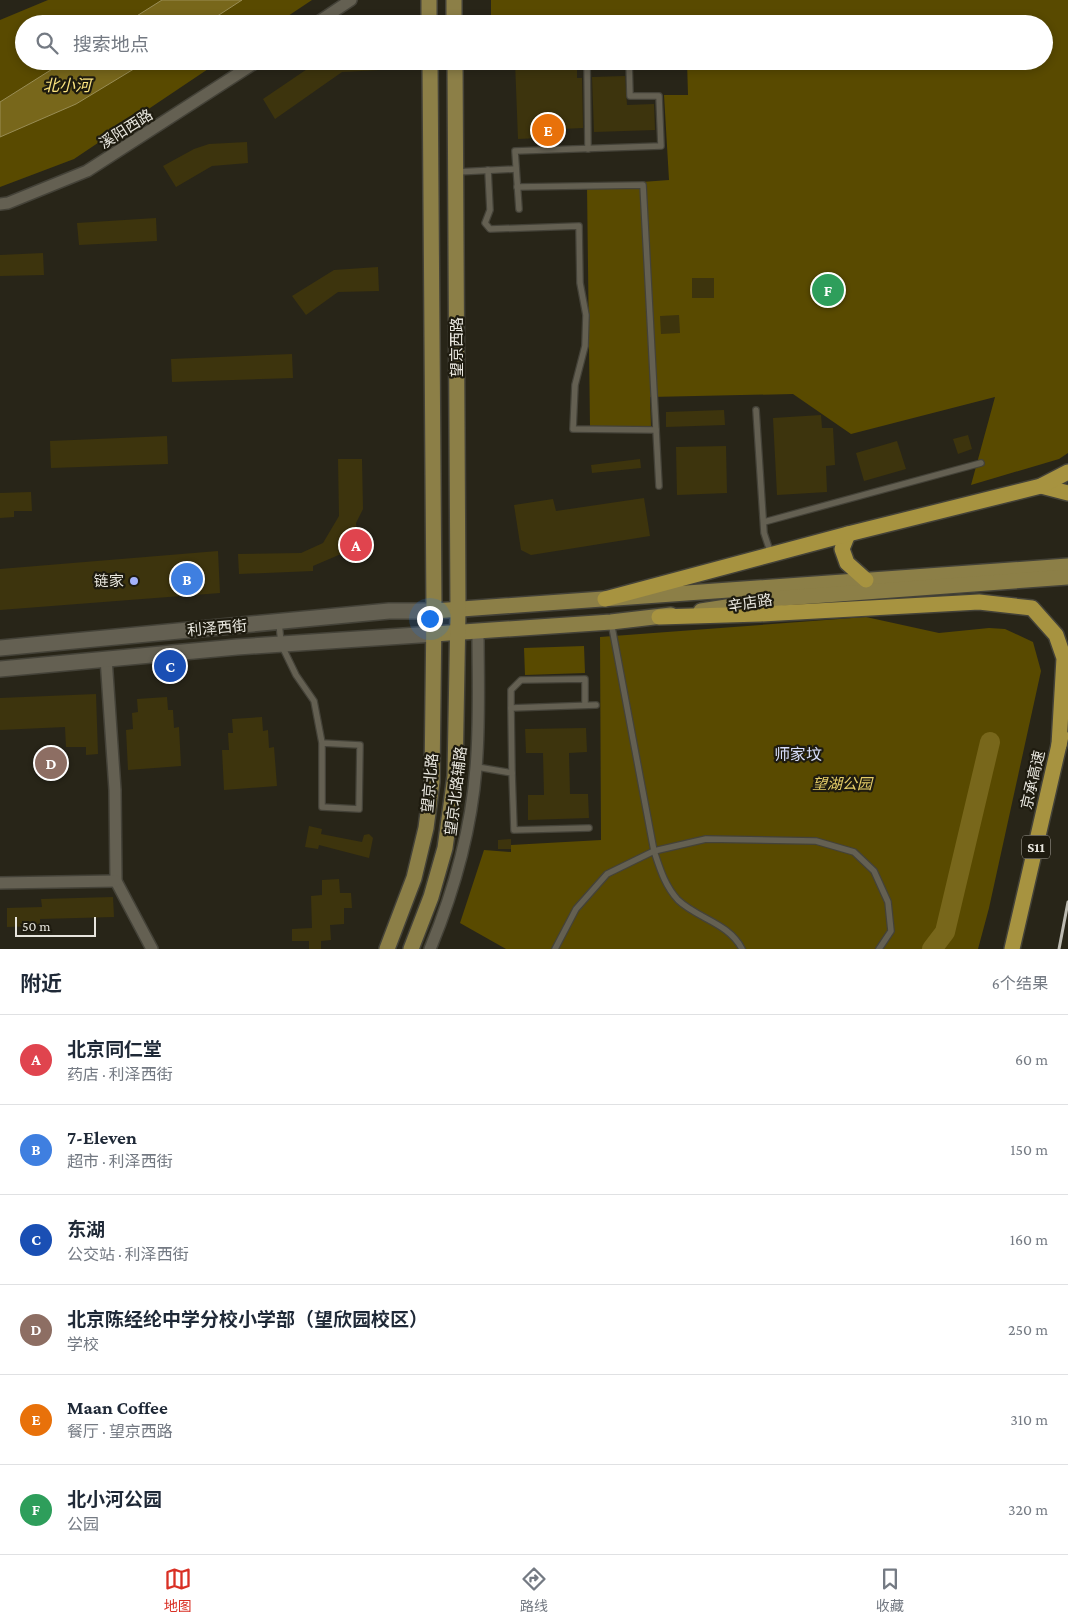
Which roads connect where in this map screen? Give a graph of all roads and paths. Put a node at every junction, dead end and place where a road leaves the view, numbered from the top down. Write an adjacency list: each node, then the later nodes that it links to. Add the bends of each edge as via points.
1 (351, 0): 4 (street)
2 (429, 0): 5 (main road)
3 (454, 0): 6 (main road)
4 (328, 15)
5 (429, 15)
6 (454, 15)
7 (244, 70): 17 (street, 溪阳西路, via 87,171)
8 (430, 70): 34 (main road, 望京西路)
9 (455, 70): 15 (main road, 望京西路)
10 (587, 70): 12 (lane)
11 (629, 70): 12 (lane, via 630,96 659,96 661,146)
12 (588, 149): 13 (lane, via 515,152)
13 (516, 169): 14 (lane); 16 (lane)
14 (488, 170): 15 (lane); 20 (lane, via 490,210 485,223 490,229 579,226 580,283 586,315 585,346 575,384 573,429)
15 (456, 172): 33 (main road, 望京西路)
16 (518, 187): 18 (lane); 20 (lane, via 643,185)
17 (0, 204)
18 (519, 209)
19 (756, 410): 26 (lane)
20 (656, 430): 23 (lane)
21 (981, 463): 26 (lane)
22 (1068, 472): 24 (highway)
23 (659, 486)
24 (1041, 486): 25 (highway); 27 (highway)
25 (1068, 494)
26 (764, 522): 28 (lane, via 764,533)
27 (848, 534): 28 (highway); 31 (highway, via 842,549 848,563)
28 (772, 556): 32 (highway)
29 (1068, 566): 31 (main road, 辛店路)
30 (1068, 577): 35 (main road, 辛店路, via 784,598)
31 (866, 580): 32 (main road, 辛店路)
32 (605, 599): 33 (main road, 辛店路)
33 (458, 610): 34 (main road, 辛店路); 39 (main road, 望京西路)
34 (434, 611): 36 (street, 利泽西街, via 389,611); 40 (main road, 望京北路)
35 (659, 617): 37 (main road, 辛店路); 50 (highway, via 978,602 1032,608 1056,635 1064,658)
36 (279, 622): 41 (lane); 42 (street, 利泽西街)
37 (611, 622): 38 (main road, 辛店路); 54 (lane)
38 (478, 631): 39 (main road, 辛店路); 51 (street, 望京北路辅路)
39 (457, 632): 40 (main road, 辛店路); 59 (main road, 望京北路, via 455,776 450,821 432,897)
40 (434, 634): 41 (street, 利泽西街); 58 (main road, 望京北路, via 430,802 414,878)
41 (281, 644): 43 (street, 利泽西街); 49 (lane, via 296,675 314,701)
42 (0, 648)
43 (106, 658): 44 (street, 利泽西街); 55 (street, via 115,790)
44 (0, 669)
45 (585, 705): 46 (lane); 48 (lane); 48 (lane, via 585,679 521,680 511,690)
46 (596, 705)
47 (1068, 707): 50 (highway, 京承高速 / S11)
48 (511, 708): 52 (lane)
49 (322, 743): 49 (lane, via 322,807 359,808 360,745)
50 (1059, 745): 64 (highway, 京承高速 / S11)
51 (477, 768): 52 (lane); 60 (street, 望京北路辅路, via 450,901)
52 (512, 773): 53 (lane, via 514,830)
53 (589, 828)
54 (654, 851): 61 (lane, via 607,874 576,909); 62 (lane, via 663,879 679,900 736,937); 63 (lane, via 706,839 816,841 854,852 874,871 888,902 891,930)
55 (116, 881): 56 (street); 57 (street)
56 (0, 883)
57 (152, 949)
58 (387, 949)
59 (411, 949)
60 (430, 949)
61 (555, 949)
62 (742, 949)
63 (879, 949)
64 (1012, 949)

